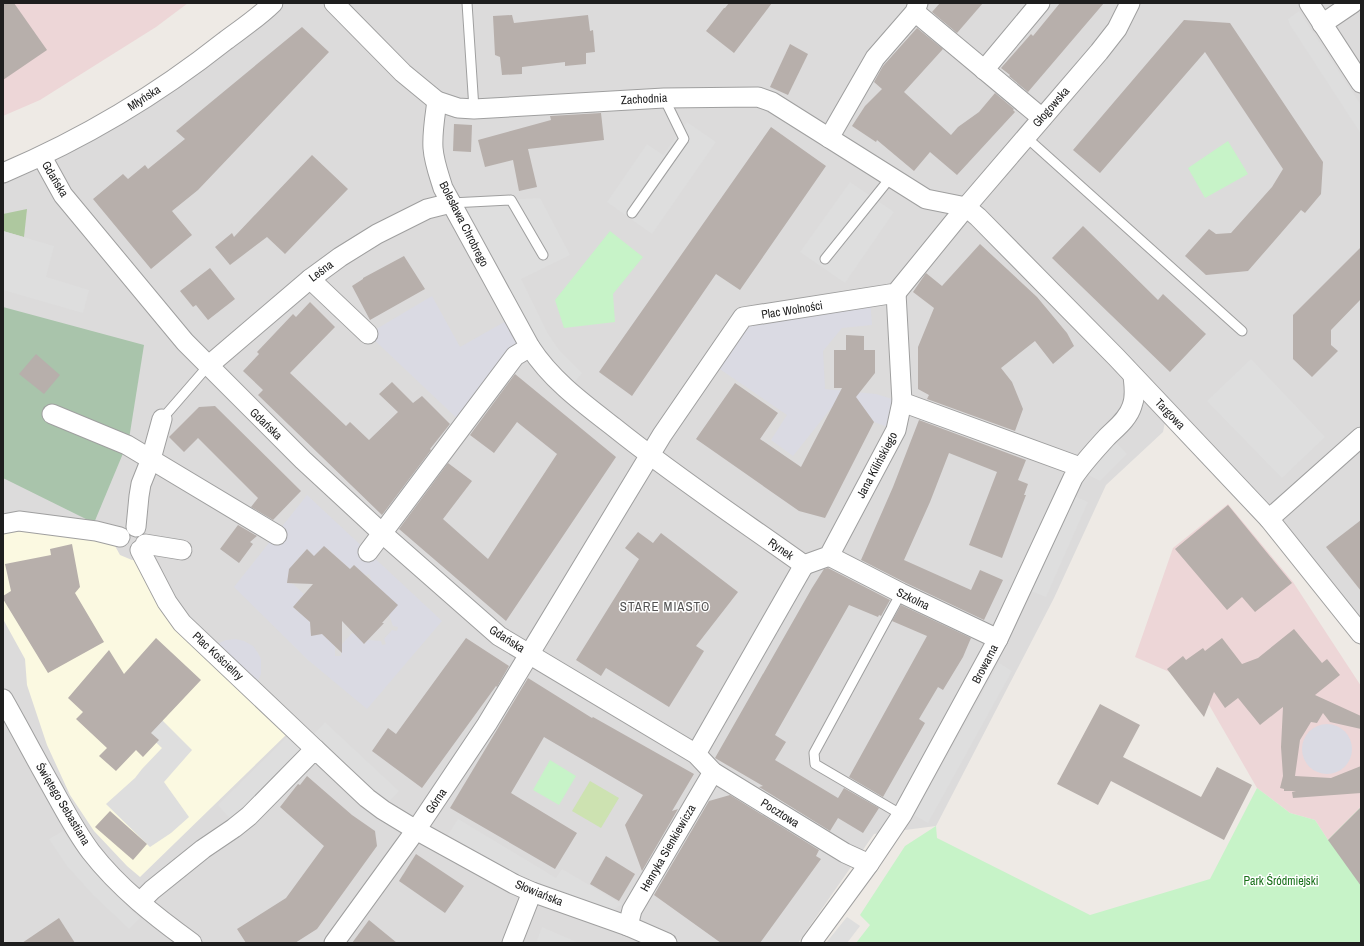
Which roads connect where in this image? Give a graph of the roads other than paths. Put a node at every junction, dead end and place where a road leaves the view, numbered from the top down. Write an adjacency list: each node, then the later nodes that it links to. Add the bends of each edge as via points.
1 (273, 3): 18 (street, Młyńska, via 200,62 140,102)
2 (334, 3): 13 (street, Zachodnia, via 403,73)
3 (467, 3): 14 (lane)
4 (1040, 3): 10 (street)
5 (1130, 3): 15 (street, Głogowska, via 1117,29)
6 (1309, 3): 9 (street)
7 (1353, 3): 9 (street)
8 (917, 8): 10 (street); 17 (street, via 874,58)
9 (1322, 24): 11 (street)
10 (984, 70): 15 (street)
11 (1361, 83)
12 (664, 98): 14 (street, Zachodnia); 17 (street, Zachodnia, via 758,97 772,102); 23 (lane, via 684,139)
13 (438, 101): 14 (street, Zachodnia, via 458,108); 21 (street, Bolesława Chrobrego, via 433,149 443,188)
14 (474, 109)
15 (1042, 118): 16 (street, Głogowska)
16 (1026, 137): 22 (street, Głogowska); 28 (lane)
17 (829, 138): 20 (street, Zachodnia)
18 (42, 157): 19 (street, Młyńska); 31 (street, Gdańska, via 63,195 184,342)
19 (3, 173)
20 (891, 177): 22 (street, Zachodnia, via 926,199); 25 (lane)
21 (451, 203): 24 (lane, via 511,200); 26 (street, Leśna, via 427,209 377,234); 30 (street, Bolesława Chrobrego)
22 (966, 207): 27 (street); 32 (street, Targowa)
23 (632, 213)
24 (542, 255)
25 (825, 259)
26 (310, 279): 29 (street); 31 (street, Leśna)
27 (896, 293): 33 (street, Jana Kilińskiego); 37 (street, Plac Wolności, via 743,317)
28 (1242, 331)
29 (368, 334)
30 (530, 347): 37 (street, via 567,391); 42 (street, via 515,356)
31 (208, 366): 35 (lane); 42 (street, Gdańska, via 303,460)
32 (1133, 376): 39 (street, Browarna, via 1134,398 1130,411); 40 (street, Targowa)
33 (902, 402): 39 (street); 47 (street, Jana Kilińskiego, via 896,430)
34 (52, 414): 38 (street, via 127,445)
35 (162, 419): 38 (street)
36 (1361, 438): 40 (street)
37 (650, 456): 48 (street, Rynek); 52 (street)
38 (151, 459): 43 (street); 44 (street, via 139,496)
39 (1080, 467): 51 (street, Browarna)
40 (1269, 519): 50 (street, Targowa)
41 (3, 524): 44 (street, via 19,521 96,531 120,537 124,549 132,552)
42 (383, 534): 46 (street); 52 (street, Gdańska, via 498,636)
43 (277, 535)
44 (140, 540): 45 (street); 54 (street, Plac Kościelny, via 161,592 182,623)
45 (182, 550)
46 (368, 552)
47 (829, 556): 48 (street); 49 (street, Szkolna)
48 (804, 565): 55 (street, Rynek)
49 (901, 593): 51 (street, Szkolna); 57 (lane, via 814,753 814,758 815,764)
50 (1361, 634)
51 (998, 639): 57 (street, Browarna)
52 (529, 654): 55 (street); 58 (street, Górna, via 487,724)
53 (3, 699): 61 (street, Świętego Sebastiana, via 91,852)
54 (316, 749): 58 (street, Plac Kościelny, via 367,798); 61 (street, via 249,816 203,849)
55 (696, 754): 56 (street, Pocztowa)
56 (713, 772): 59 (street, Pocztowa, via 845,853); 62 (street, Henryka Sienkiewicza, via 632,910)
57 (902, 815): 59 (street, Browarna)
58 (416, 830): 60 (street, Słowiańska); 64 (street, Górna)
59 (869, 864): 67 (street, Browarna)
60 (532, 892): 62 (street, Słowiańska); 65 (street)
61 (140, 902): 63 (street, Świętego Sebastiana)
62 (628, 926): 66 (street, Słowiańska)
63 (192, 943)
64 (334, 943)
65 (512, 943)
66 (667, 943)
67 (810, 943)

